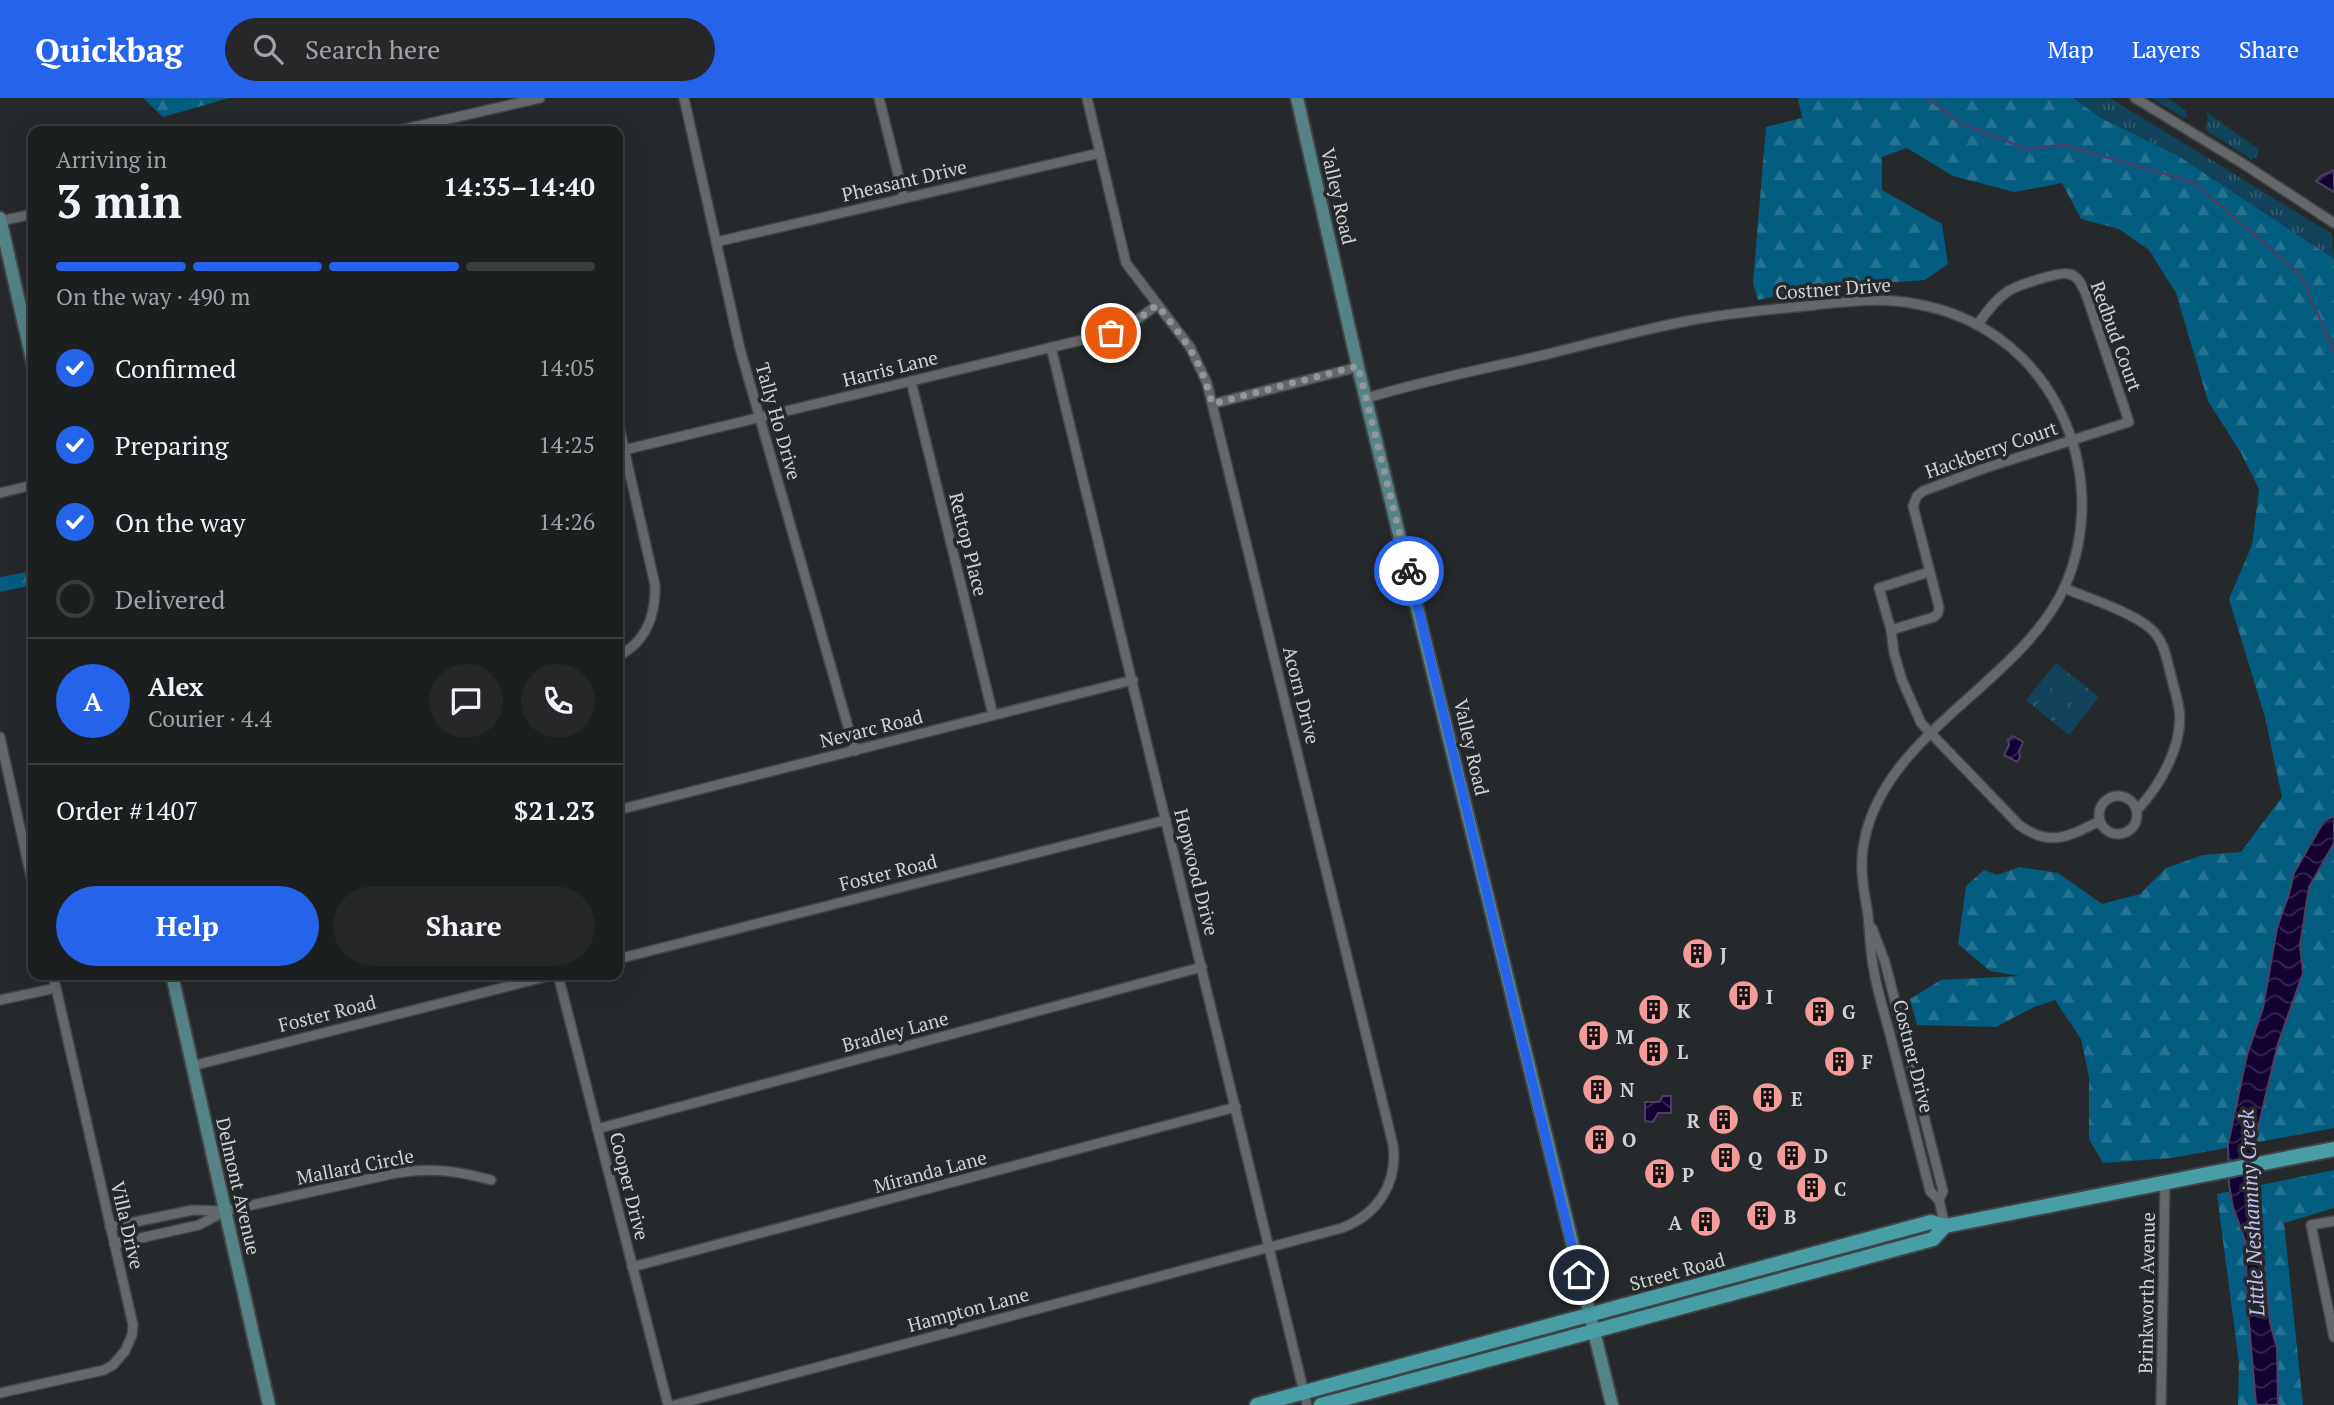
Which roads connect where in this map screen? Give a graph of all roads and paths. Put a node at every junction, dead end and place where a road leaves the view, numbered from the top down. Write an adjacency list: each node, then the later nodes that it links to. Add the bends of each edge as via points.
1 (540, 98): 7 (street)
2 (684, 98): 13 (street, Tally Ho Drive)
3 (879, 98): 9 (street)
4 (1087, 98): 8 (street, Acorn Drive)
5 (1297, 98): 18 (street, Valley Road)
6 (2135, 98): 12 (street)
7 (425, 126)
8 (1100, 153): 9 (street, Pheasant Drive); 14 (street, Acorn Drive, via 1126,263)
9 (904, 198): 13 (street, Pheasant Drive)
10 (28, 215): 11 (street)
11 (0, 219): 16 (street)
12 (2334, 223)
13 (716, 242): 22 (street, Tally Ho Drive)
14 (1157, 305): 17 (street, Harris Lane, via 1126,328); 21 (street, Acorn Drive, via 1198,360)
15 (1978, 324): 20 (street, Costner Drive, via 1934,308 1894,301 1746,312 1686,321); 23 (street, Costner Drive, via 2035,371); 23 (street, Redbud Court, via 2009,290 2067,273 2080,281 2129,422)
16 (28, 342)
17 (1051, 347): 19 (street, Harris Lane); 32 (street, Hopwood Drive)
18 (1358, 366): 20 (street, Valley Road); 21 (street)
19 (911, 381): 22 (street, Harris Lane); 33 (street, Rettop Place)
20 (1367, 398): 63 (street, Valley Road)
21 (1212, 404): 61 (street, Acorn Drive, via 1394,1155 1387,1189 1361,1219)
22 (761, 418): 25 (street, Harris Lane); 36 (street, Tally Ho Drive)
23 (2072, 439): 28 (street, Hackberry Court, via 1917,496 1913,506); 29 (street, Costner Drive, via 2082,510)
24 (623, 445): 25 (street)
25 (624, 450): 31 (street, via 656,600 643,636)
26 (28, 486): 27 (street)
27 (0, 493)
28 (1929, 572): 30 (street, Hackberry Court, via 1938,613); 30 (street, via 1879,588)
29 (2064, 588): 34 (street, Costner Drive, via 2024,644); 38 (street, via 2146,626 2163,645 2179,710 2179,729 2155,788)
30 (1891, 629): 34 (street, via 1902,680)
31 (623, 653)
32 (1133, 680): 33 (street, Nevarc Road); 39 (street, Hopwood Drive)
33 (993, 715): 36 (street, Nevarc Road)
34 (1931, 734): 40 (street, via 2030,833 2056,839); 58 (street, Costner Drive, via 1890,778 1873,808 1863,847 1861,884 1874,971 1930,1191 1939,1200)
35 (0, 737): 41 (street)
36 (855, 751): 37 (street, Nevarc Road)
37 (623, 809)
38 (2137, 810): 40 (street, via 2134,826 2119,835); 40 (street, via 2126,797 2117,796 2102,804)
39 (1166, 820): 42 (street, Foster Road); 43 (street, Hopwood Drive)
40 (2099, 821)
41 (28, 863)
42 (623, 958)
43 (1202, 967): 51 (street, Hopwood Drive); 52 (street, Bradley Lane)
44 (54, 980): 48 (street, Villa Drive)
45 (173, 980): 50 (street, Delmont Avenue)
46 (535, 980): 50 (street, Foster Road)
47 (556, 980): 52 (street, Cooper Drive)
48 (56, 988): 49 (street); 59 (street, Villa Drive)
49 (0, 1000)
50 (192, 1066): 56 (street, Delmont Avenue)
51 (1236, 1108): 61 (street, Hopwood Drive); 62 (street, Miranda Lane)
52 (597, 1129): 62 (street, Cooper Drive)
53 (2334, 1149): 55 (main road, Street Road)
54 (491, 1180): 56 (street, Mallard Circle, via 458,1171 409,1171)
55 (2165, 1182): 58 (main road, Street Road); 74 (street, Brinkworth Avenue)
56 (225, 1211): 59 (street, via 193,1210); 60 (street, via 199,1225); 68 (street, Delmont Avenue)
57 (2334, 1221): 65 (street, via 2311,1225)
58 (1945, 1226): 63 (main road, Street Road, via 1931,1222); 64 (main road, Street Road, via 1933,1239)
59 (110, 1227): 60 (street, Villa Drive)
60 (114, 1244): 66 (street, Villa Drive, via 133,1325 120,1358 104,1370)
61 (1270, 1247): 67 (street, Hopwood Drive); 70 (street, Hampton Lane)
62 (632, 1267): 69 (street, Cooper Drive)
63 (1589, 1315): 64 (street, Valley Road); 67 (main road, Street Road)
64 (1593, 1331): 72 (main road, Street Road); 73 (street, Valley Road)
65 (2334, 1337)
66 (0, 1393)
67 (1306, 1399): 71 (main road, Street Road)
68 (269, 1405)
69 (668, 1405)
70 (675, 1405)
71 (1258, 1405)
72 (1321, 1405)
73 (1612, 1405)
74 (2161, 1405)

